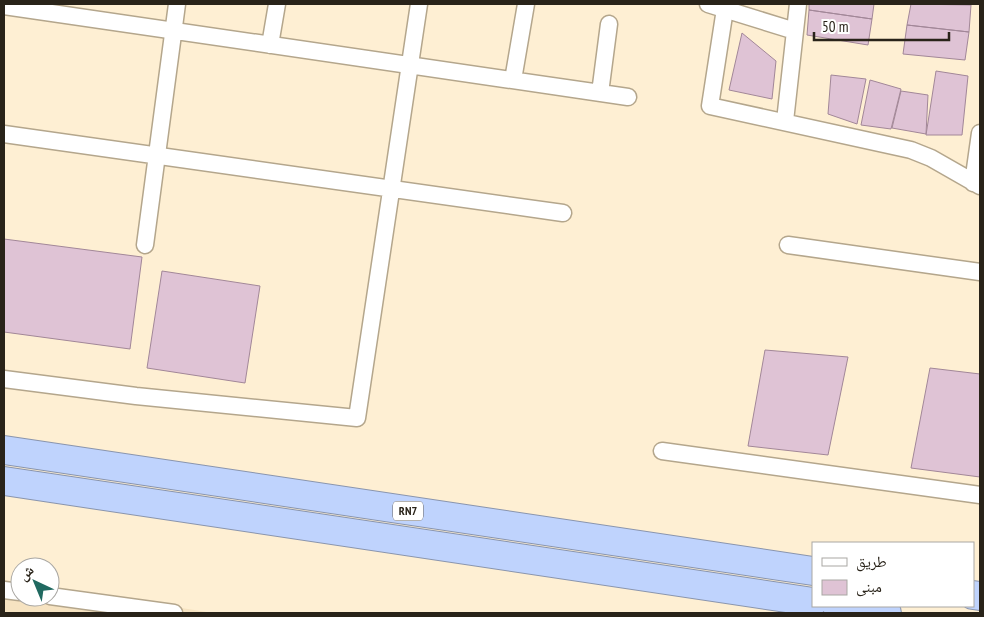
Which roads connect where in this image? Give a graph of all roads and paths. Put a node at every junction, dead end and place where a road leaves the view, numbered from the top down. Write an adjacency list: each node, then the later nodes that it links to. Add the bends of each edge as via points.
1 (177, 4): 11 (street)
2 (277, 4): 13 (street)
3 (419, 4): 14 (street)
4 (526, 4): 15 (street)
5 (708, 4): 8 (street)
6 (798, 4): 12 (street)
7 (4, 6): 9 (street)
8 (726, 9): 12 (street); 18 (street, via 710,106)
9 (75, 10): 11 (street)
10 (609, 24): 16 (street)
11 (174, 31): 13 (street); 21 (street)
12 (795, 31): 18 (street)
13 (270, 45): 14 (street)
14 (410, 65): 15 (street); 23 (street)
15 (513, 80): 16 (street)
16 (600, 93): 17 (street)
17 (628, 97)
18 (785, 121): 22 (street, via 912,150)
19 (980, 132): 22 (street)
20 (4, 134): 21 (street)
21 (157, 156): 23 (street); 25 (street)
22 (977, 185)
23 (392, 189): 24 (street); 28 (street, via 357,418)
24 (563, 213)
25 (145, 245)
26 (788, 245): 27 (street)
27 (980, 272)
28 (4, 379)
29 (4, 450): 33 (highway, RN7)
30 (662, 451): 32 (street)
31 (4, 481): 35 (highway, RN7)
32 (980, 496)
33 (812, 571)
34 (60, 597): 37 (street)
35 (812, 602)
36 (844, 607): 38 (highway)
37 (174, 613)
38 (887, 613)

